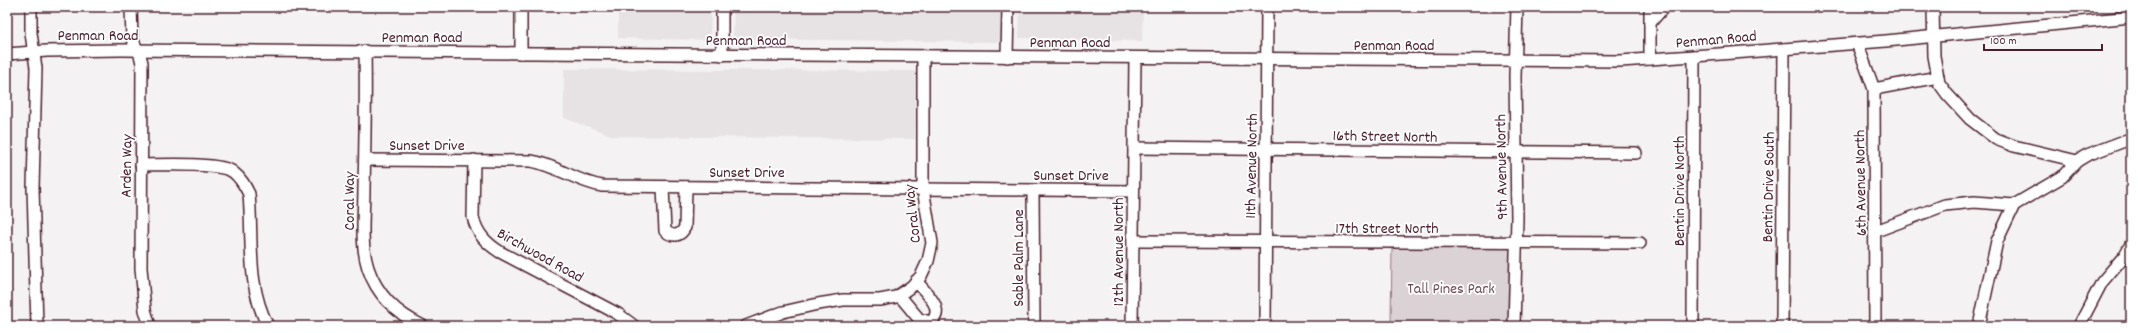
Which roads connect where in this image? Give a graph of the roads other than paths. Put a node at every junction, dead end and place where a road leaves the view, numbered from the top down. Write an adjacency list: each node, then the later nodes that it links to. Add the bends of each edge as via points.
1 (31, 7): 17 (street)
2 (131, 7): 16 (street, Arden Way, via 132,39)
3 (521, 7): 19 (street)
4 (722, 7): 21 (street)
5 (1008, 7): 24 (street)
6 (1267, 7): 26 (street, 11th Avenue North)
7 (1517, 7): 28 (street, 9th Avenue North)
8 (1650, 7): 12 (street)
9 (1664, 7): 12 (street)
10 (1933, 7): 13 (street)
11 (2131, 18): 13 (street, Penman Road)
12 (1650, 23): 27 (street)
13 (1934, 37): 14 (street, Penman Road); 29 (street)
14 (1857, 43): 15 (street, Penman Road); 30 (street, 6th Avenue North)
15 (1784, 49): 23 (street, Penman Road); 65 (street, Bentin Drive South)
16 (138, 50): 17 (street, Penman Road); 18 (street, Penman Road); 39 (street, Arden Way, via 142,63)
17 (34, 52): 20 (street, Penman Road); 54 (street)
18 (365, 52): 19 (street, Penman Road); 36 (street, Coral Way)
19 (521, 53): 21 (street, Penman Road)
20 (7, 54)
21 (722, 55): 22 (street, Penman Road)
22 (924, 56): 24 (street, Penman Road); 42 (street, Coral Way)
23 (1694, 56): 27 (street, Penman Road); 64 (street, Bentin Drive North)
24 (1007, 57): 25 (street, Penman Road)
25 (1135, 58): 26 (street, Penman Road); 32 (street, 12th Avenue North)
26 (1267, 59): 28 (street, Penman Road); 33 (street, 11th Avenue North)
27 (1650, 59): 28 (street, Penman Road)
28 (1516, 60): 34 (street, 9th Avenue North)
29 (1938, 77): 30 (street); 38 (street, via 1942,88 1970,119 1996,139 2014,146)
30 (1874, 89): 46 (street, 6th Avenue North)
31 (2131, 141): 38 (street, via 2127,140)
32 (1134, 148): 33 (street, 16th Street North); 44 (street, 12th Avenue North)
33 (1267, 150): 34 (street, 16th Street North); 48 (street, 11th Avenue North)
34 (1515, 152): 35 (street, 16th Street North); 50 (street, 9th Avenue North)
35 (1636, 153)
36 (365, 160): 37 (street, Sunset Drive); 57 (street, Coral Way, via 364,225 367,266 378,290 387,301 409,319)
37 (474, 160): 40 (street, Sunset Drive, via 542,163 588,184 602,186); 58 (street, Birchwood Road, via 473,212 475,226 484,240 500,252 618,314)
38 (2077, 161): 45 (street, via 2062,177)
39 (141, 165): 55 (street, Arden Way, via 141,268); 56 (street, via 219,167 232,172 244,184 250,201 252,276 258,304)
40 (663, 187): 41 (street, Sunset Drive); 41 (street, via 665,231 677,236 685,227)
41 (686, 187): 42 (street, Sunset Drive)
42 (923, 189): 43 (street, Sunset Drive); 52 (street, Coral Way, via 932,243 928,261)
43 (1033, 190): 44 (street, Sunset Drive); 60 (street, Sable Palm Lane)
44 (1133, 191): 47 (street, 12th Avenue North)
45 (2014, 205): 46 (street, via 1974,202 1945,205); 67 (street, via 1997,241)
46 (1876, 231): 66 (street, 6th Avenue North)
47 (1133, 241): 48 (street, 17th Street North); 61 (street, 12th Avenue North)
48 (1265, 242): 50 (street, 17th Street North); 62 (street, 11th Avenue North)
49 (1640, 243): 50 (street, 17th Street North)
50 (1516, 244): 63 (street, 9th Avenue North)
51 (2131, 244): 68 (street, via 2102,282)
52 (916, 282): 53 (street, Coral Way); 53 (street, via 936,306 937,313 931,322 919,319)
53 (899, 295): 59 (street, Coral Way, via 880,300 843,300 818,304 783,312)
54 (37, 326)
55 (150, 326)
56 (268, 326)
57 (423, 326)
58 (634, 326)
59 (746, 326)
60 (1034, 326)
61 (1132, 326)
62 (1265, 326)
63 (1514, 326)
64 (1693, 326)
65 (1782, 326)
66 (1875, 326)
67 (1979, 326)
68 (2079, 326)

